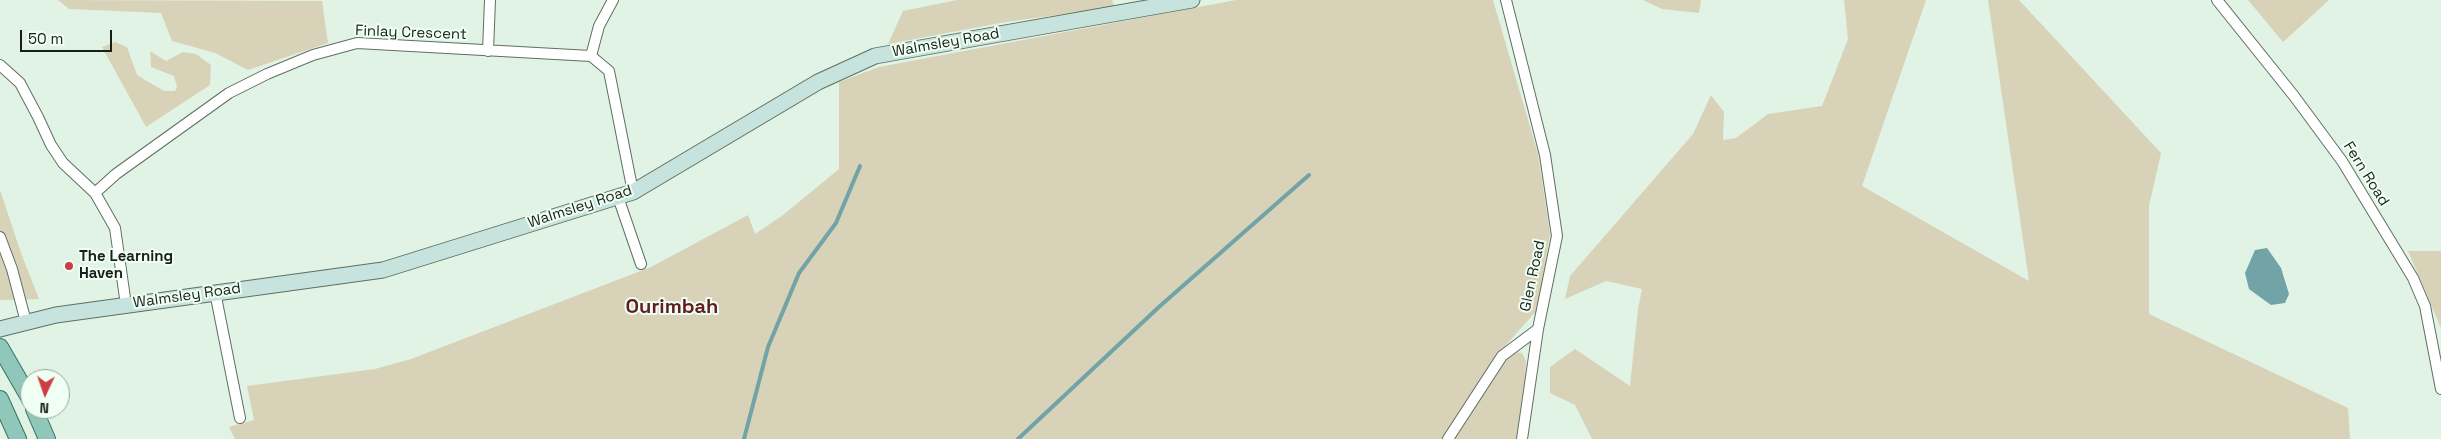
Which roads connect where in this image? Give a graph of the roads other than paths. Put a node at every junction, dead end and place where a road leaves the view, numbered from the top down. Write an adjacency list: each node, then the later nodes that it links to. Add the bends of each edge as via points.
1 (490, 0): 6 (street)
2 (613, 0): 7 (street, via 599,26)
3 (1192, 0): 9 (street, Walmsley Road, via 875,56 818,82)
4 (1506, 0): 18 (street, Glen Road, via 1545,155 1557,236)
5 (2217, 0): 21 (street, Fern Road, via 2342,161 2413,278 2426,306)
6 (488, 51): 7 (street, Finlay Crescent); 10 (street, Finlay Crescent, via 357,43 313,55 229,94 116,174)
7 (591, 56): 9 (street, via 609,71)
8 (0, 65): 10 (street, via 20,83 63,163)
9 (633, 192): 11 (street, Walmsley Road)
10 (96, 193): 15 (street, via 115,228)
11 (618, 197): 13 (street); 14 (street, Walmsley Road, via 383,270)
12 (0, 236): 16 (street)
13 (641, 264)
14 (215, 292): 15 (street, Walmsley Road); 23 (street)
15 (126, 305): 16 (street, Walmsley Road)
16 (26, 322): 17 (street, Walmsley Road)
17 (0, 329)
18 (1538, 330): 27 (street, Glen Road, via 1502,356); 28 (street)
19 (0, 347): 20 (main road)
20 (20, 382)
21 (2441, 389)
22 (0, 399): 25 (main road)
23 (240, 418)
24 (38, 419): 26 (main road)
25 (18, 439)
26 (47, 439)
27 (1448, 439)
28 (1522, 439)

